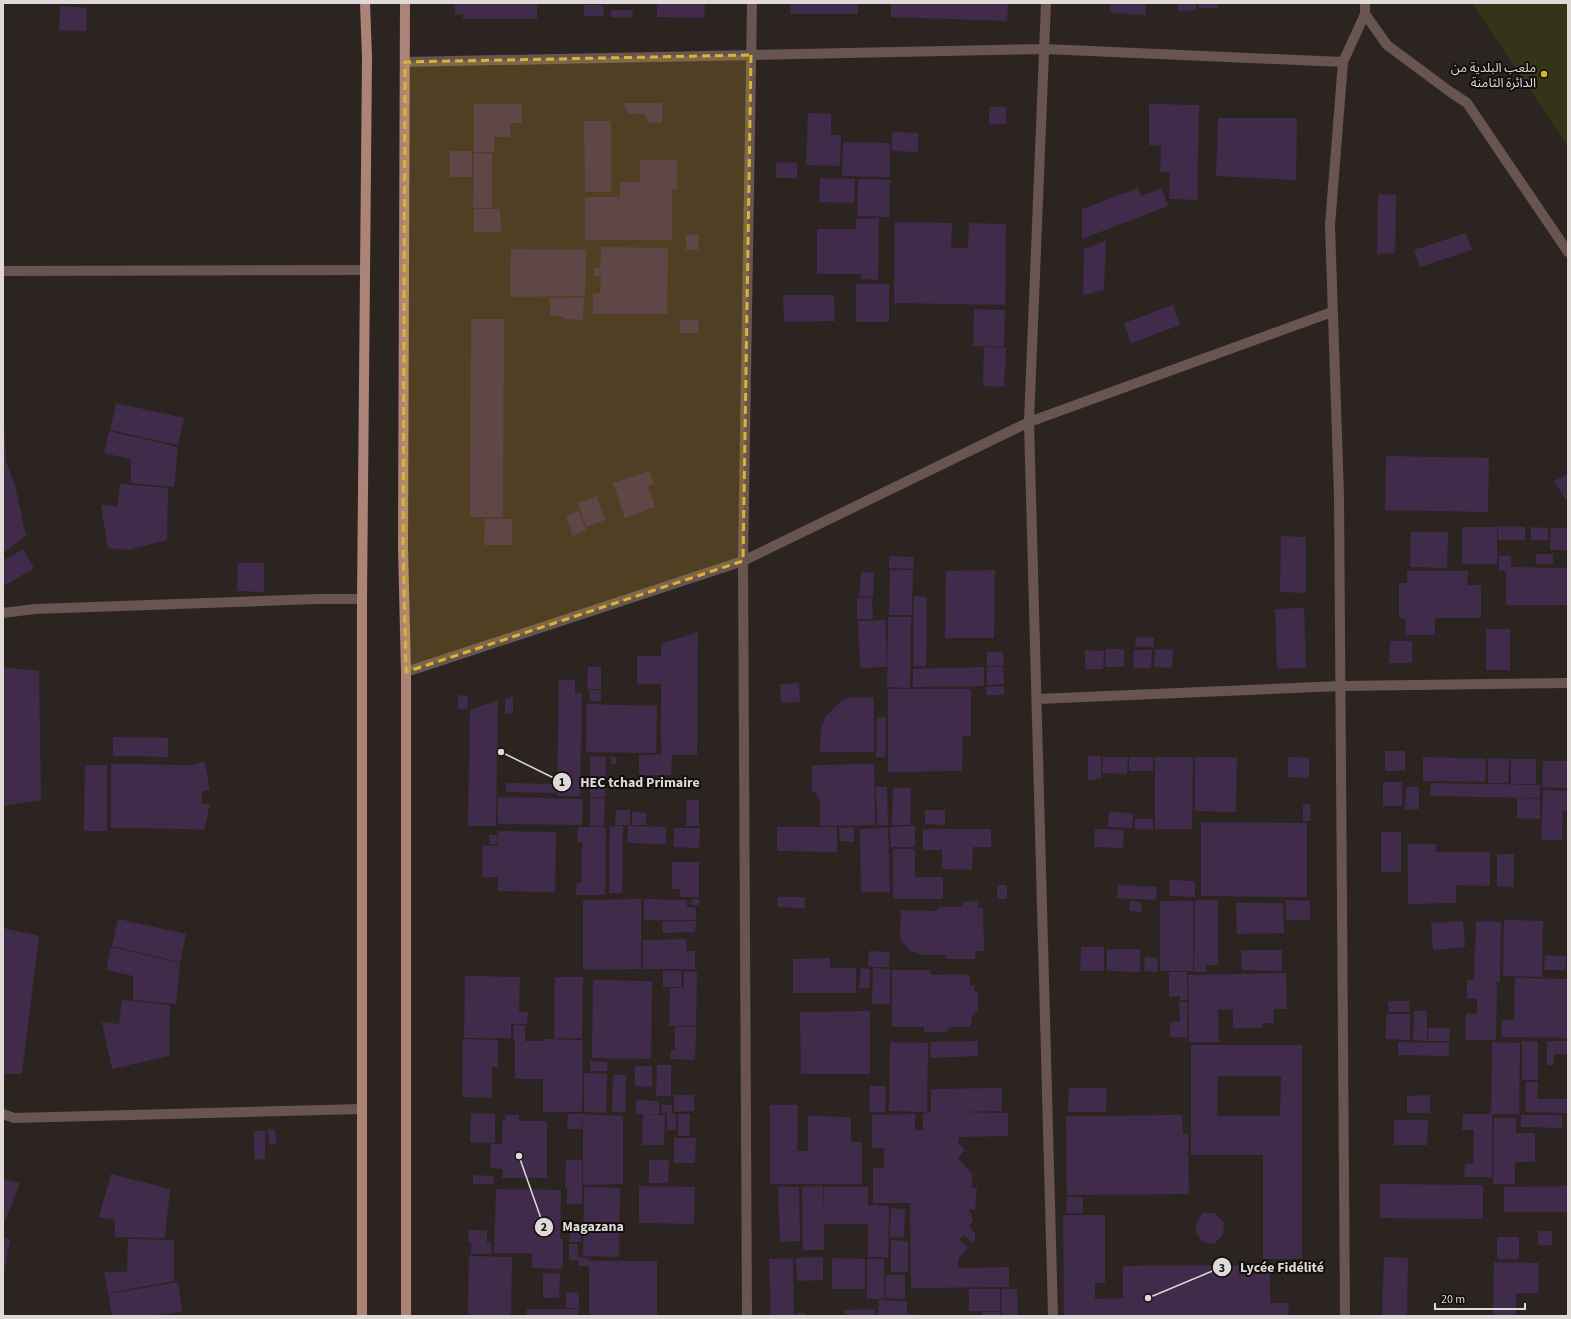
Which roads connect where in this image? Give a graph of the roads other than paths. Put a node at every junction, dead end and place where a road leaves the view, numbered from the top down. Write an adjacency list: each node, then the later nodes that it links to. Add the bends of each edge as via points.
1 (365, 3): 13 (main road)
2 (405, 3): 9 (main road)
3 (752, 3): 8 (street)
4 (1046, 3): 7 (street)
5 (1365, 3): 6 (street)
6 (1365, 14): 10 (street); 11 (street, via 1387,45 1467,103)
7 (1045, 49): 8 (street); 10 (street); 15 (street)
8 (752, 54): 9 (street); 16 (street)
9 (405, 62): 19 (main road, via 403,547)
10 (1343, 62): 14 (street, via 1330,225)
11 (1568, 252)
12 (3, 270): 13 (street)
13 (365, 270): 17 (main road)
14 (1332, 312): 15 (street); 21 (street, via 1339,496)
15 (1029, 422): 16 (street); 22 (street)
16 (743, 561): 19 (street); 27 (street)
17 (362, 599): 18 (street, via 35,609); 23 (main road)
18 (3, 613)
19 (406, 672): 26 (main road)
20 (1568, 683): 21 (street)
21 (1340, 686): 22 (street); 29 (street)
22 (1037, 699): 28 (street)
23 (362, 1109): 24 (street, via 14,1118); 25 (main road)
24 (3, 1114)
25 (362, 1316)
26 (406, 1316)
27 (747, 1316)
28 (1052, 1316)
29 (1344, 1316)

